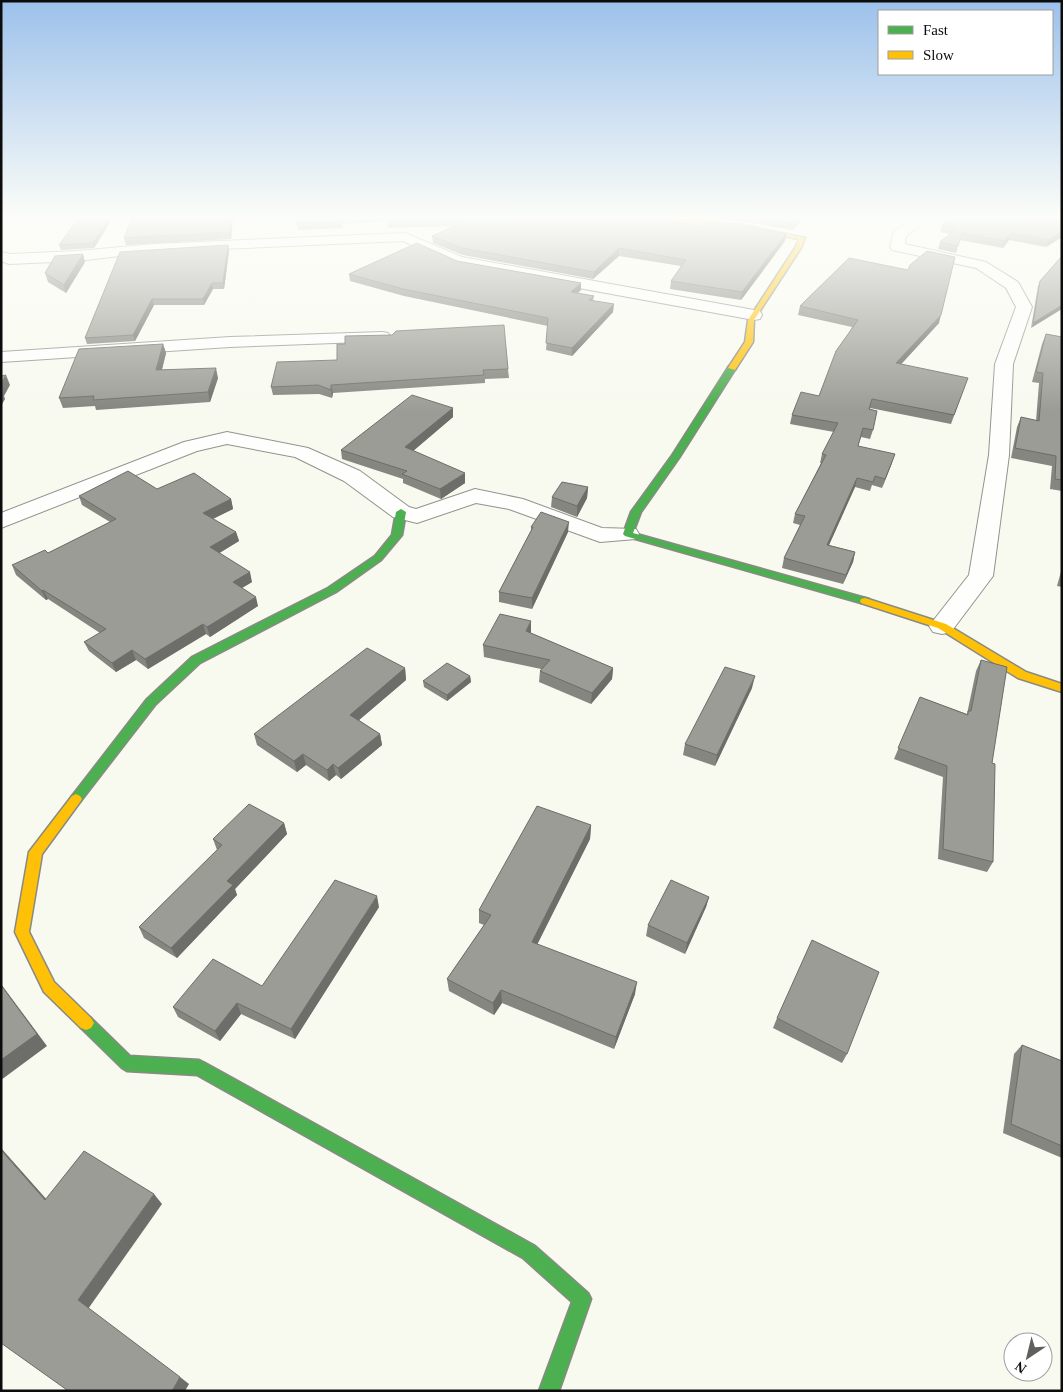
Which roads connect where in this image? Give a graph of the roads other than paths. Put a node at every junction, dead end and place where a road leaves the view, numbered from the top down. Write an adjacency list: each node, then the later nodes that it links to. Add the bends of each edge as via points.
1 (567, 281): 4 (street)
2 (776, 281): 4 (street)
3 (1005, 281): 10 (street, via 1012,285 1024,307 1004,364 999,456 981,576)
4 (754, 315): 9 (street, via 749,342 675,458 636,512)
5 (387, 337): 6 (street, via 230,342)
6 (1, 357)
7 (6, 512): 8 (street, via 191,446 227,438 301,452 352,476)
8 (401, 512): 9 (street, via 417,516 475,496 515,504 600,535); 12 (street, via 397,535 378,558 332,590 196,660 151,702 36,852 22,932 49,987 127,1063 199,1068 529,1252 582,1299)
9 (628, 534): 10 (street, via 817,586)
10 (942, 626): 11 (street, via 1022,675)
11 (1062, 688)
12 (549, 1391)

